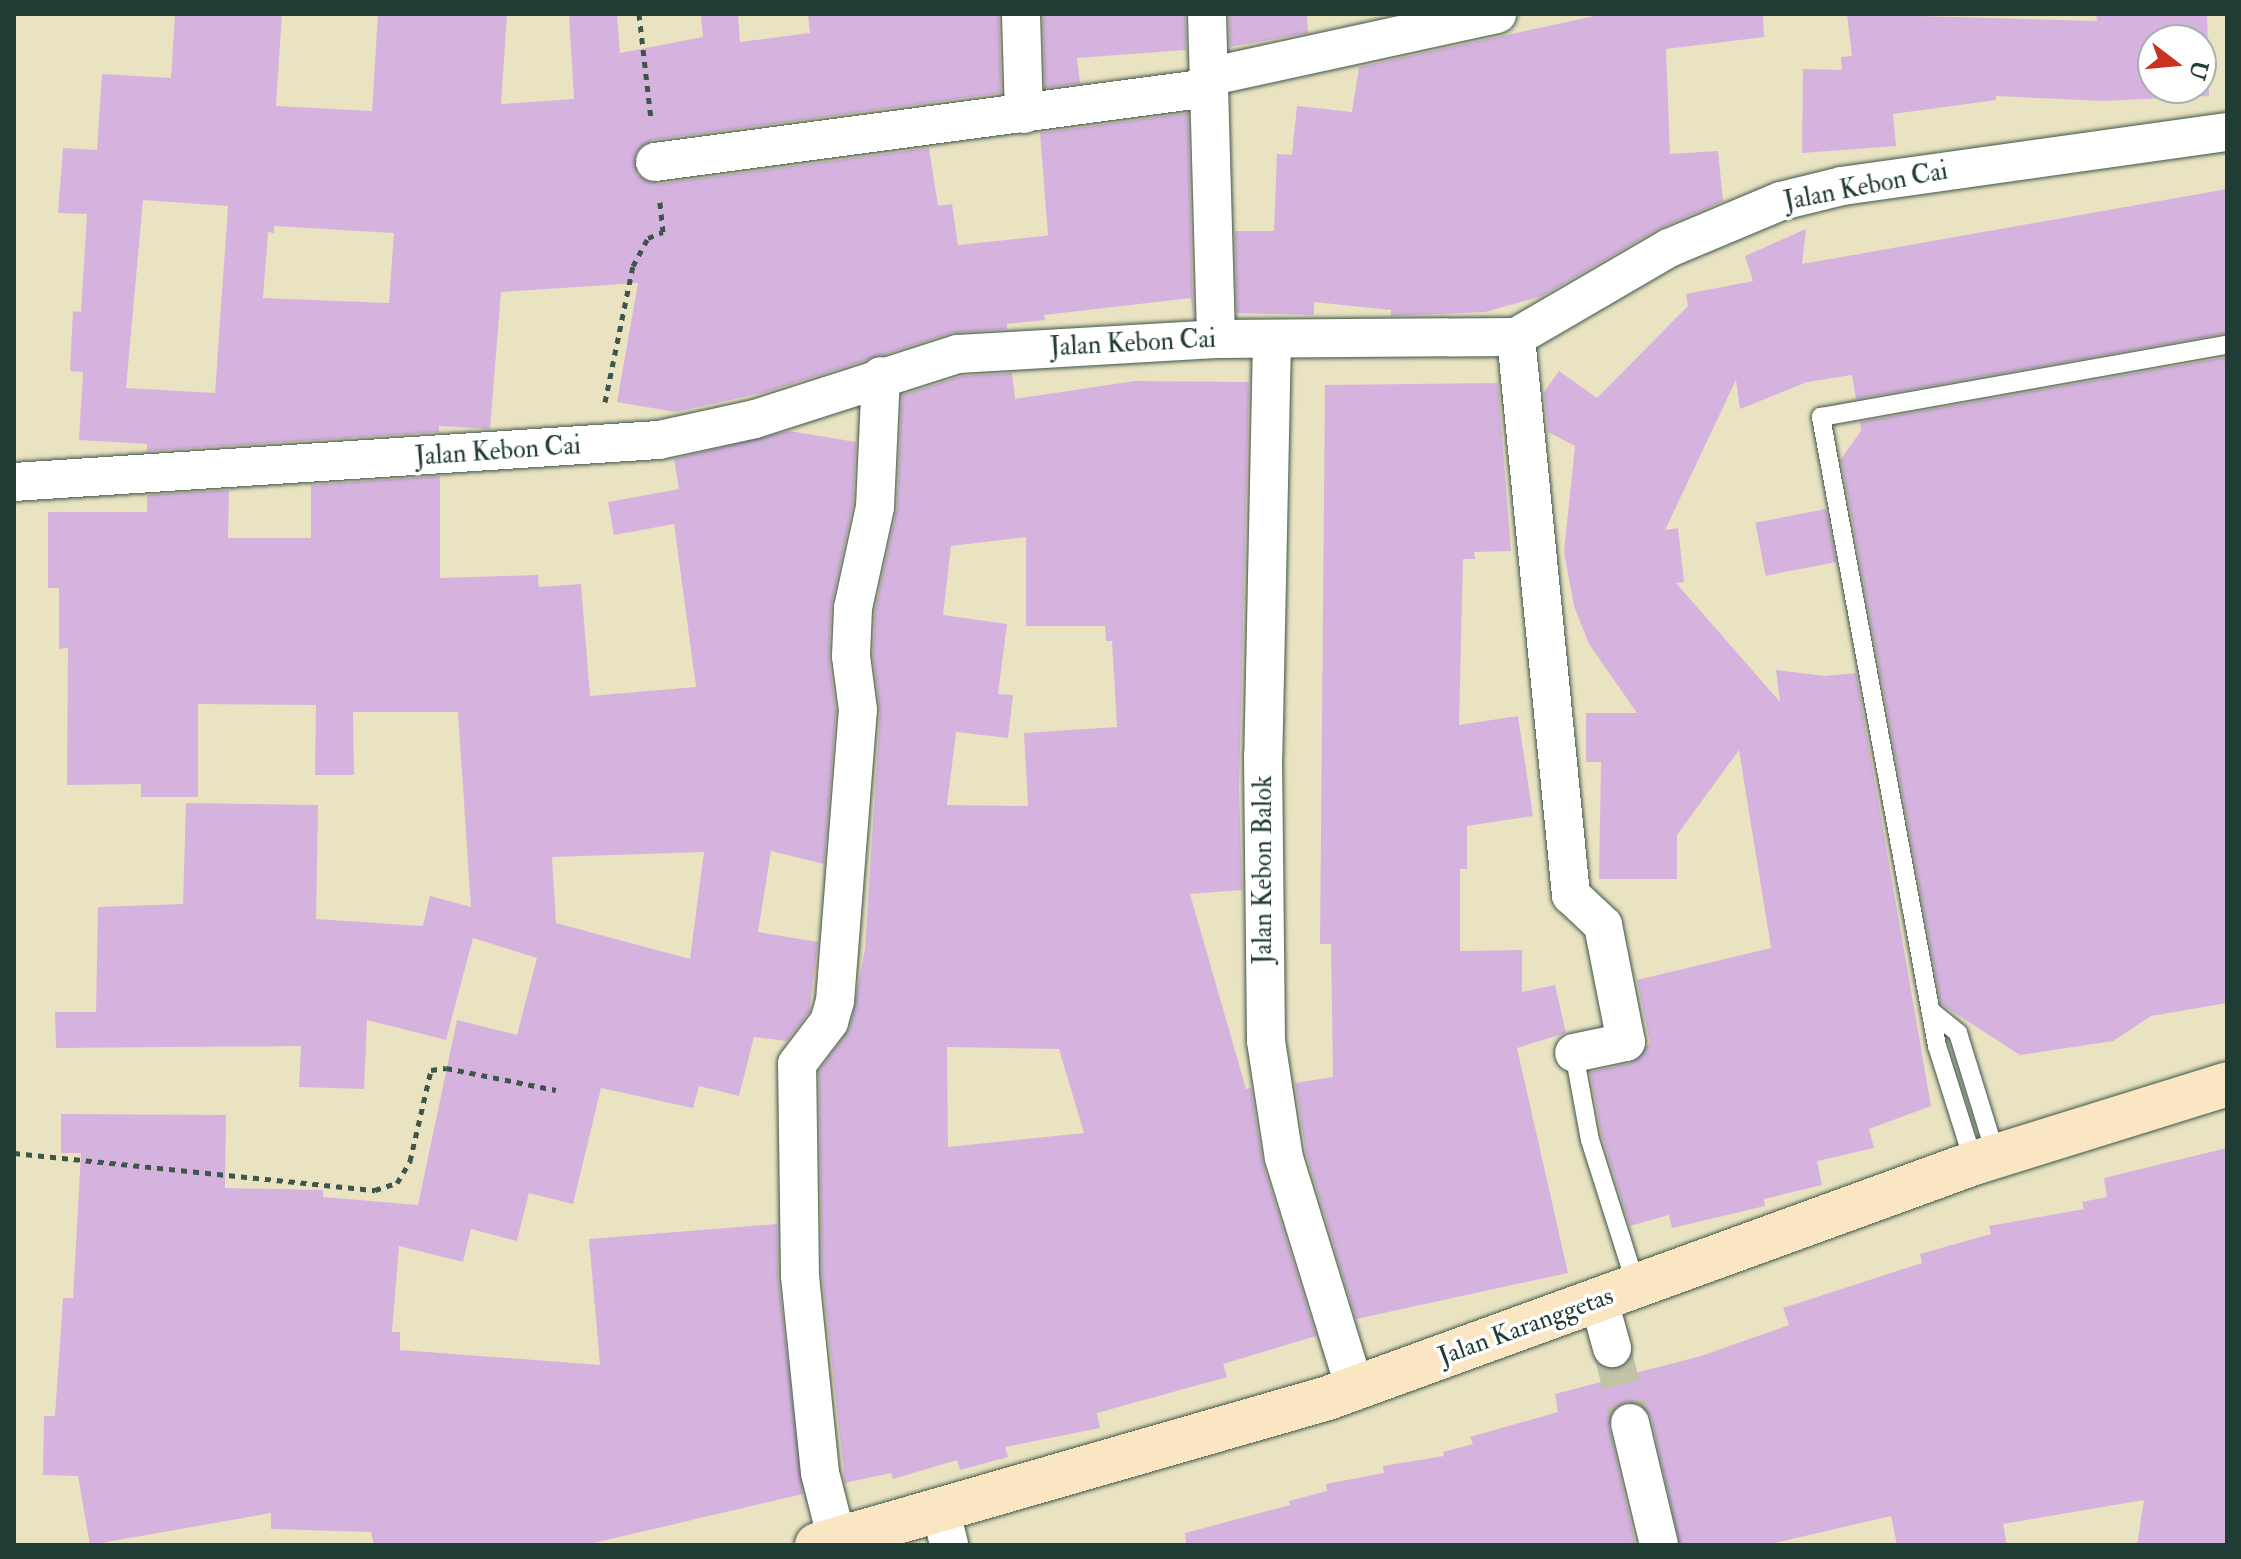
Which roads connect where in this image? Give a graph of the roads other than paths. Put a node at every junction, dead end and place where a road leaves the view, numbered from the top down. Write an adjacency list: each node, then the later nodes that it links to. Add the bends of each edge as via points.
1 (1021, 14): 6 (street)
2 (1207, 14): 5 (street)
3 (1497, 14): 4 (street)
4 (1448, 19): 5 (street)
5 (1208, 83): 6 (street); 10 (street)
6 (1024, 114): 8 (street, via 853,132)
7 (2227, 132): 9 (street, Jalan Kebon Cai, via 1842,186 1781,201 1669,248)
8 (655, 162)
9 (1516, 337): 11 (street, Jalan Kebon Cai); 15 (street, via 1571,895 1603,925 1626,1042)
10 (1216, 339): 11 (street, Jalan Kebon Cai); 13 (street, Jalan Kebon Cai, via 958,354)
11 (1272, 340): 20 (street, Jalan Kebon Balok, via 1263,755 1266,1041 1284,1158)
12 (2227, 345): 17 (lane, via 1821,417 1931,1011 1958,1033)
13 (881, 376): 14 (street, Jalan Kebon Cai, via 755,419 659,440); 23 (street, via 875,507 853,608 851,656 858,710 835,1001 829,1022 797,1064 800,1275)
14 (14, 482)
15 (1574, 1053): 18 (lane)
16 (2227, 1084): 17 (street, Jalan Karanggetas)
17 (1985, 1160): 18 (street, Jalan Karanggetas)
18 (1618, 1294): 19 (street); 20 (street, Jalan Karanggetas)
19 (1612, 1348)
20 (1355, 1389): 22 (street, Jalan Karanggetas)
21 (1630, 1423): 24 (street)
22 (944, 1527): 23 (street, Jalan Karanggetas)
23 (827, 1542)
24 (1659, 1545)

